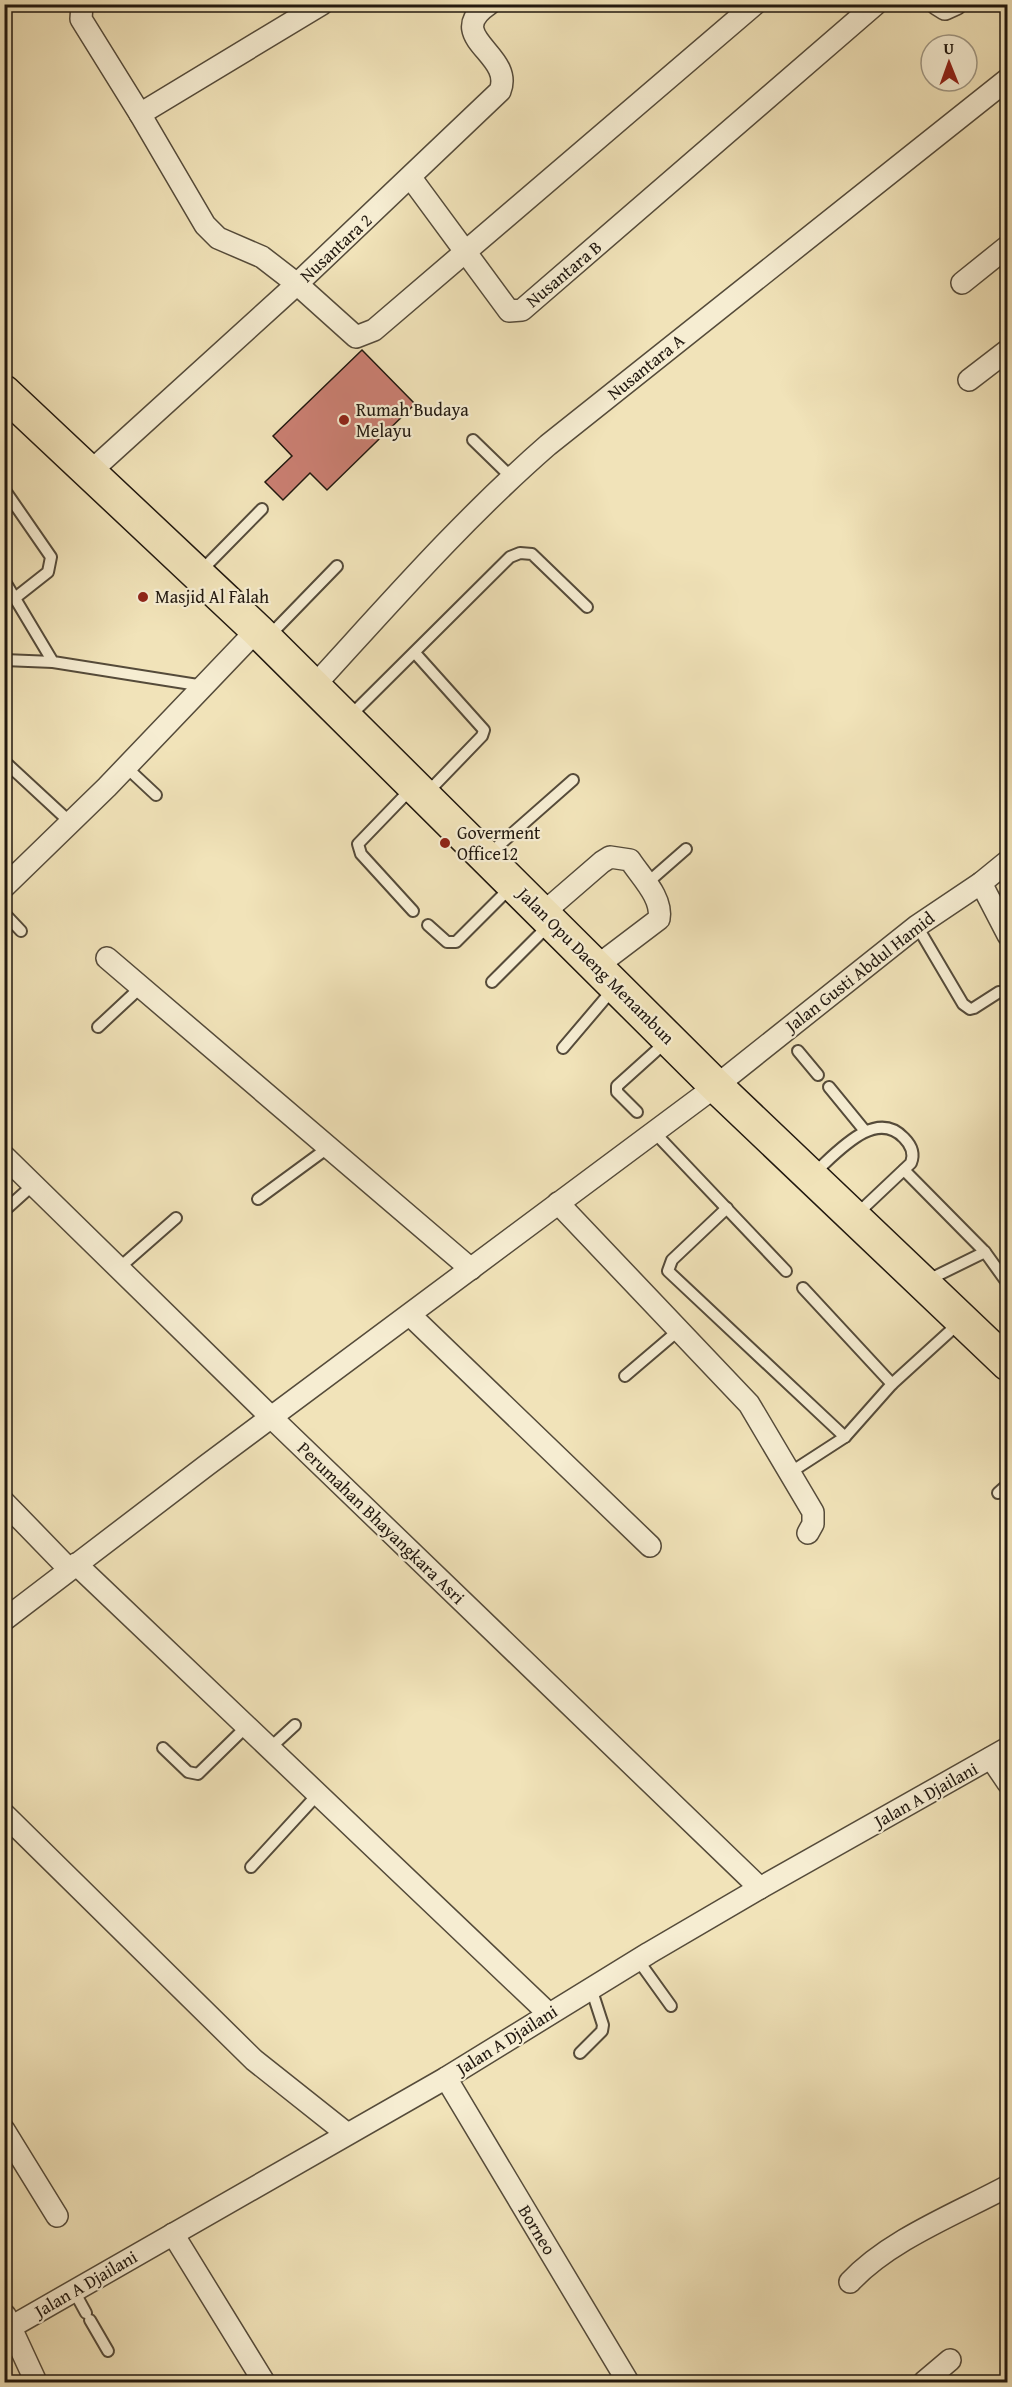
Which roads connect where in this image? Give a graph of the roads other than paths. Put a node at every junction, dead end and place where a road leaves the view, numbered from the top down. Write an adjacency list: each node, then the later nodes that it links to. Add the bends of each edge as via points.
1 (82, 4): 9 (street, via 81,19)
2 (322, 4): 9 (street)
3 (489, 4): 10 (street, Nusantara 2, via 471,21 471,31 499,68 503,84 500,92)
4 (755, 4): 12 (street)
5 (876, 4): 12 (street, Nusantara B, via 522,310 509,311)
6 (937, 4): 7 (street, via 945,9)
7 (956, 4)
8 (1008, 79): 20 (street, Nusantara A)
9 (140, 114): 14 (street, via 205,225 218,238 262,256)
10 (411, 178): 12 (street); 14 (street, Nusantara 2)
11 (1008, 246): 13 (street)
12 (467, 252): 14 (street, via 362,336 350,333)
13 (962, 283)
14 (297, 284): 19 (street, Nusantara 2)
15 (1008, 350): 16 (street)
16 (969, 380)
17 (4, 392): 19 (highway, Jalan Opu Daeng Menambun)
18 (473, 440): 20 (lane)
19 (90, 472): 24 (highway, Jalan Opu Daeng Menambun)
20 (511, 477): 33 (street, Nusantara A, via 452,534)
21 (4, 489): 26 (lane, via 51,557 48,572)
22 (262, 509): 24 (lane)
23 (337, 566): 28 (lane)
24 (199, 573): 28 (highway, Jalan Opu Daeng Menambun)
25 (4, 580): 26 (lane)
26 (15, 598): 31 (lane)
27 (587, 607): 29 (lane, via 532,554 520,553 510,557)
28 (262, 634): 32 (street); 33 (highway, Jalan Opu Daeng Menambun)
29 (415, 653): 34 (lane); 38 (lane, via 484,730 482,736)
30 (4, 660): 31 (lane)
31 (53, 662): 32 (lane)
32 (204, 686): 36 (street)
33 (314, 686): 34 (highway, Jalan Opu Daeng Menambun)
34 (347, 719): 38 (highway, Jalan Opu Daeng Menambun)
35 (4, 761): 40 (lane)
36 (126, 767): 39 (lane); 40 (street)
37 (573, 780): 42 (lane)
38 (419, 791): 42 (highway, Jalan Opu Daeng Menambun); 48 (lane, via 357,844 361,854)
39 (156, 795)
40 (71, 822): 47 (street)
41 (686, 849): 46 (lane)
42 (486, 856): 45 (highway, Jalan Opu Daeng Menambun)
43 (1008, 861): 44 (street, Jalan Gusti Abdul Hamid)
44 (981, 883): 52 (street, Jalan Gusti Abdul Hamid); 54 (street)
45 (514, 884): 50 (highway, Jalan Opu Daeng Menambun); 51 (lane, via 456,942 447,942)
46 (646, 884): 50 (street, via 630,860 610,857); 56 (street, via 658,901 659,919)
47 (4, 887)
48 (413, 911)
49 (4, 913): 53 (lane)
50 (548, 917): 56 (highway, Jalan Opu Daeng Menambun); 57 (lane)
51 (428, 925)
52 (916, 926): 59 (lane, via 969,1009); 65 (street, Jalan Gusti Abdul Hamid)
53 (21, 931)
54 (1008, 935)
55 (107, 958): 58 (street)
56 (606, 976): 61 (highway, Jalan Opu Daeng Menambun); 62 (lane)
57 (492, 982)
58 (141, 987): 60 (lane); 72 (street)
59 (999, 992)
60 (98, 1027)
61 (669, 1039): 65 (highway, Jalan Opu Daeng Menambun); 67 (lane, via 617,1086 617,1092)
62 (563, 1048)
63 (798, 1051): 64 (lane)
64 (818, 1075)
65 (716, 1086): 71 (street, Jalan Gusti Abdul Hamid); 75 (highway, Jalan Opu Daeng Menambun)
66 (830, 1087): 70 (lane)
67 (637, 1112)
68 (4, 1115): 69 (lane)
69 (4, 1122)
70 (865, 1131): 74 (lane, via 891,1128 902,1136 914,1156); 75 (lane)
71 (654, 1132): 78 (street, Jalan Gusti Abdul Hamid); 79 (lane)
72 (329, 1147): 77 (lane); 85 (street)
73 (4, 1156): 76 (street, Perumahan Bhayangkara Asri)
74 (904, 1170): 81 (lane); 83 (lane)
75 (811, 1175): 81 (highway, Jalan Opu Daeng Menambun)
76 (34, 1184): 80 (lane); 84 (street, Perumahan Bhayangkara Asri)
77 (258, 1199)
78 (558, 1203): 85 (street, Jalan Gusti Abdul Hamid); 92 (street)
79 (727, 1208): 86 (lane); 97 (lane, via 672,1260 668,1271)
80 (4, 1210)
81 (854, 1216): 87 (highway, Jalan Opu Daeng Menambun)
82 (176, 1218): 84 (lane)
83 (985, 1252): 87 (lane); 88 (lane)
84 (119, 1268): 96 (street, Perumahan Bhayangkara Asri)
85 (471, 1269): 90 (street, Jalan Gusti Abdul Hamid)
86 (786, 1270)
87 (923, 1283): 91 (highway, Jalan Opu Daeng Menambun)
88 (1008, 1284)
89 (803, 1287): 95 (lane)
90 (410, 1315): 96 (street, Jalan Gusti Abdul Hamid); 103 (street)
91 (962, 1320): 93 (highway, Jalan Opu Daeng Menambun); 95 (lane)
92 (678, 1330): 94 (lane); 98 (street, via 749,1404)
93 (1008, 1364)
94 (625, 1376)
95 (891, 1384): 97 (lane)
96 (272, 1419): 104 (street, Jalan Gusti Abdul Hamid); 115 (street, Perumahan Bhayangkara Asri)
97 (845, 1437): 98 (lane)
98 (790, 1472): 102 (street, via 813,1512)
99 (1008, 1484): 100 (lane)
100 (998, 1493)
101 (4, 1502): 104 (street)
102 (808, 1533)
103 (650, 1546)
104 (72, 1567): 105 (street, Jalan Gusti Abdul Hamid); 107 (street)
105 (4, 1620)
106 (295, 1725): 109 (lane)
107 (247, 1726): 108 (lane, via 198,1774 188,1772); 109 (street)
108 (163, 1748)
109 (270, 1748): 112 (street)
110 (999, 1753): 111 (street); 115 (street, Jalan A Djailani)
111 (1008, 1783)
112 (318, 1794): 114 (lane); 119 (street)
113 (4, 1814): 123 (street, via 254,2060)
114 (251, 1867)
115 (760, 1888): 116 (street, Jalan A Djailani)
116 (638, 1960): 117 (street, Jalan A Djailani); 118 (lane)
117 (591, 1988): 119 (street, Jalan A Djailani); 120 (lane, via 602,2031)
118 (671, 2006)
119 (549, 2014): 121 (street, Jalan A Djailani)
120 (580, 2053)
121 (447, 2078): 123 (street, Jalan A Djailani); 134 (street, Borneo)
122 (4, 2130): 125 (street)
123 (346, 2133): 126 (street, Jalan A Djailani)
124 (1008, 2186): 127 (street, via 896,2246 867,2264)
125 (57, 2216)
126 (173, 2234): 128 (street, Jalan A Djailani); 133 (street)
127 (850, 2282)
128 (74, 2291): 129 (street, Jalan A Djailani); 130 (lane)
129 (7, 2324): 132 (street)
130 (108, 2351)
131 (950, 2360): 135 (street)
132 (36, 2382)
133 (264, 2382)
134 (628, 2382)
135 (924, 2382)

